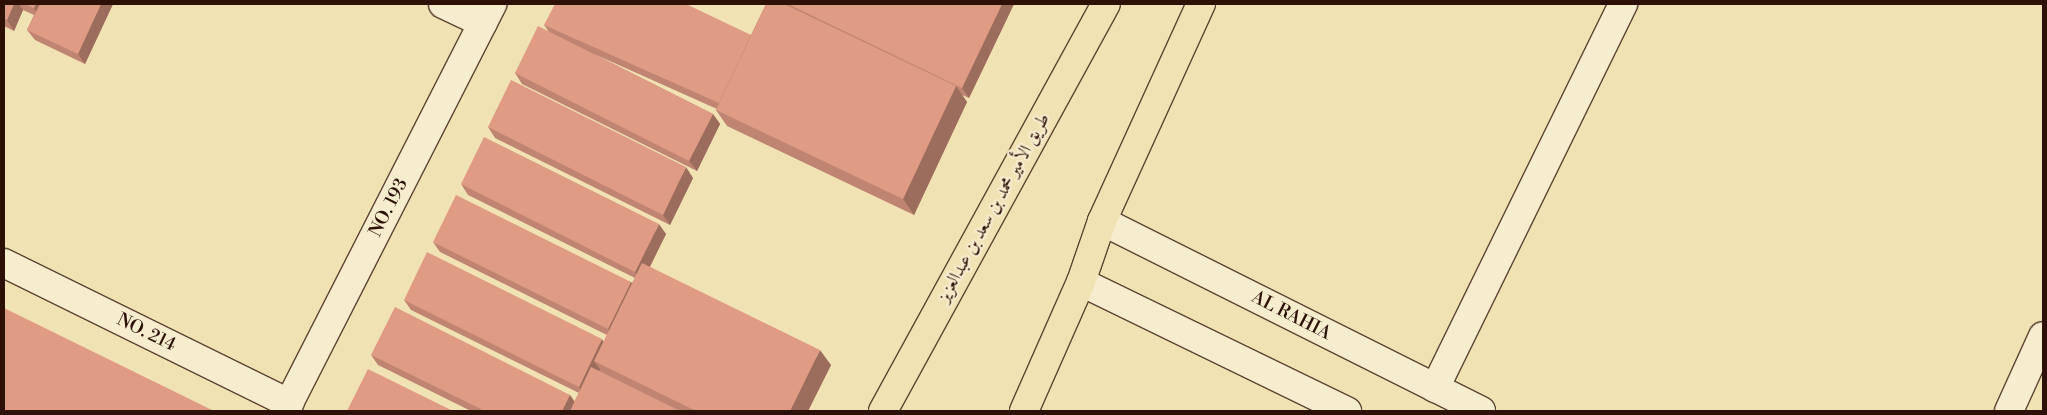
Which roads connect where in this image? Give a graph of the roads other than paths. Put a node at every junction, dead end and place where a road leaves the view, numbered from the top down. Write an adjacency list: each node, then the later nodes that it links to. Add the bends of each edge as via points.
1 (443, 4): 5 (street)
2 (1106, 4): 12 (main road, طريق الأمير محمد بن سعد بن عبدالعزيز)
3 (1201, 4): 6 (main road)
4 (1623, 4): 10 (street)
5 (488, 14): 11 (street, NO. 193)
6 (1102, 221): 8 (main road); 10 (street, AL RAHIA)
7 (4, 262): 11 (street, NO. 214)
8 (1081, 282): 13 (main road); 14 (street)
9 (2041, 347): 16 (street)
10 (1434, 388): 15 (street, AL RAHIA)
11 (287, 407)
12 (883, 411)
13 (1024, 411)
14 (1347, 411)
15 (1481, 411)
16 (2008, 411)

